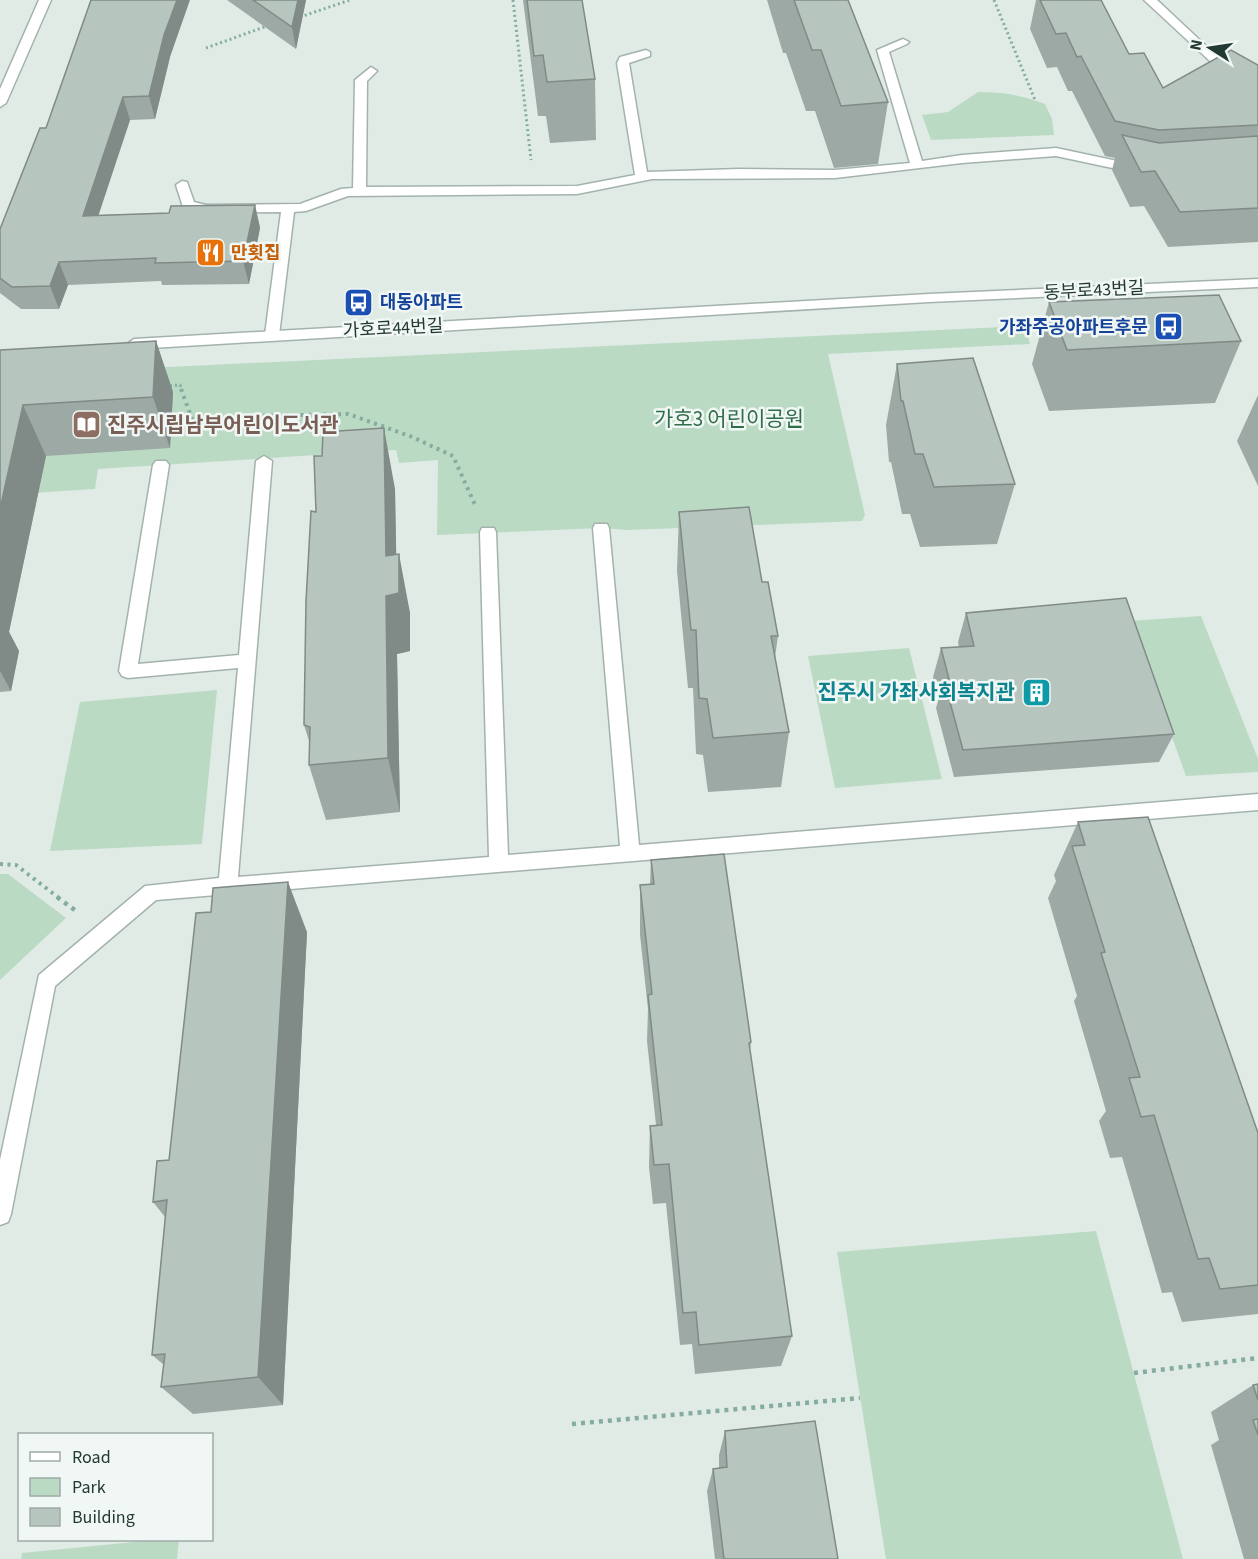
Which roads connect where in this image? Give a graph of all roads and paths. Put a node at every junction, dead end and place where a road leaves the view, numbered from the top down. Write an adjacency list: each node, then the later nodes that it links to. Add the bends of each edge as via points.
1 (45, 0): 14 (street)
2 (350, 0): 6 (path)
3 (513, 0): 19 (path)
4 (994, 0): 13 (path)
5 (1150, 0): 12 (street, via 1216,61)
6 (294, 18)
7 (274, 24): 9 (path)
8 (903, 42): 15 (street, via 883,50)
9 (206, 48)
10 (646, 54): 17 (street, via 624,59 623,63)
11 (371, 71): 20 (street, via 361,80)
12 (1258, 86)
13 (1035, 100)
14 (0, 103)
15 (917, 166): 16 (street, via 1056,152); 17 (street, via 835,174)
16 (1148, 171)
17 (642, 178): 19 (street, via 577,190)
18 (182, 185): 21 (street, via 188,204 206,209)
19 (535, 190): 20 (street)
20 (359, 192): 21 (street)
21 (288, 208): 24 (street)
22 (1258, 283): 23 (street, 동부로43번길)
23 (929, 298): 24 (street, 가호로44번길)
24 (272, 335): 25 (street, 가호로44번길)
25 (118, 345)
26 (156, 386): 30 (path, via 180,385 196,430 254,416 348,414 410,436 453,456)
27 (264, 461): 31 (street)
28 (161, 465): 31 (street, via 128,671)
29 (602, 528): 33 (street)
30 (488, 532): 35 (street)
31 (248, 661): 36 (street)
32 (1258, 802): 33 (street)
33 (630, 853): 35 (street)
34 (0, 864): 37 (path, via 16,865)
35 (499, 864): 36 (street)
36 (228, 886): 37 (street, via 152,892)
37 (103, 932): 38 (street, via 46,981)
38 (0, 1214)
39 (1258, 1358): 40 (path)
40 (1134, 1373)
41 (860, 1398): 42 (path)
42 (572, 1424)

